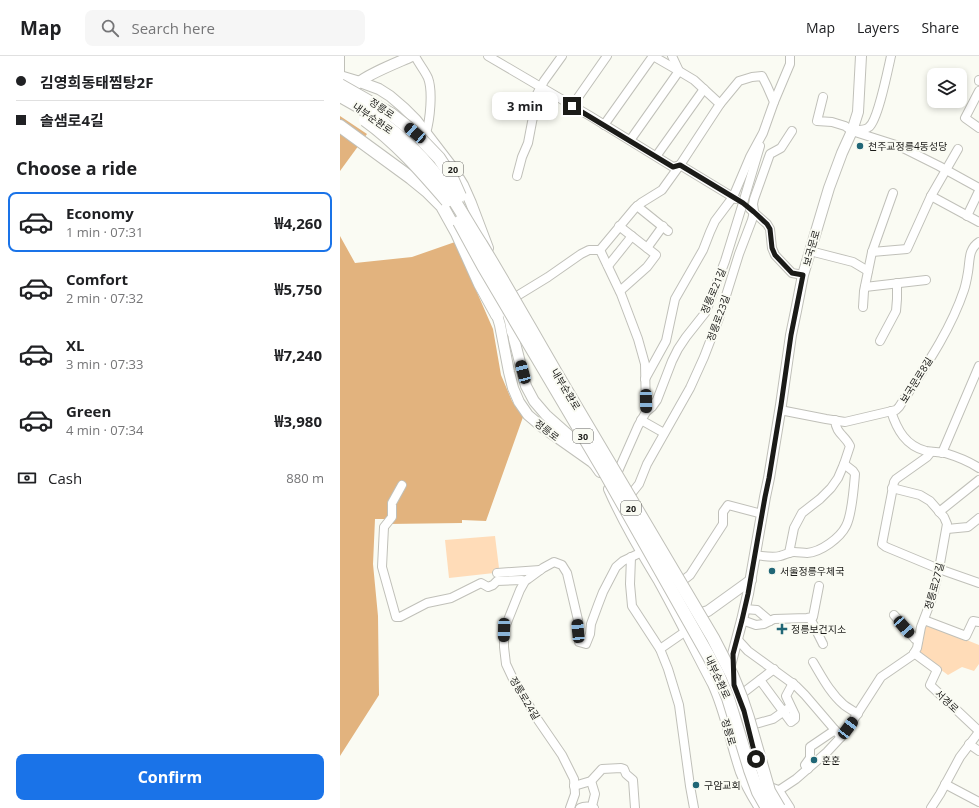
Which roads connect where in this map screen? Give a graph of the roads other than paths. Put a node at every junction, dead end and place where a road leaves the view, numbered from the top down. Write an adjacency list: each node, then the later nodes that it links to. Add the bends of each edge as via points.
1 (340, 56): 13 (street)
2 (412, 56): 14 (main road)
3 (415, 56): 31 (street, via 428,79 431,93)
4 (488, 56): 16 (street)
5 (607, 56): 25 (street)
6 (653, 56): 12 (street); 26 (street)
7 (672, 56): 12 (street)
8 (790, 56): 22 (street, via 790,64)
9 (861, 56): 30 (main road, 보국문로, via 858,112)
10 (891, 56): 30 (street, via 872,124 868,128)
11 (560, 57): 16 (street)
12 (679, 71): 17 (street); 33 (street)
13 (340, 76): 14 (main road, 정릉로 / 20)
14 (360, 82): 20 (main road); 31 (main road, 정릉로 / 20, via 390,96)
15 (340, 86): 68 (highway, bridge, via 391,114 415,133 439,158 452,178 480,237 500,287)
16 (541, 87): 25 (street); 38 (street, via 537,94 528,143)
17 (704, 89): 23 (street); 35 (street)
18 (979, 91): 28 (street, via 965,118)
19 (340, 92): 20 (main road, 정릉로 / 20)
20 (346, 94): 66 (main road, 정릉로 / 20, via 372,100 393,113 432,163 442,179 460,229 495,295); 154 (highway, 내부순환로 / 30, bridge, via 397,134 427,164 443,183 503,280 713,638 741,697 769,791)
21 (823, 97): 30 (street, via 817,121 832,122)
22 (774, 102): 23 (street, via 762,76 739,81); 32 (street)
23 (720, 104): 36 (street)
24 (340, 105): 153 (highway, 내부순환로 / 30, bridge, via 390,140 447,201 708,655 728,698 750,770)
25 (572, 106): 26 (street)
26 (604, 125): 36 (street, via 673,167)
27 (340, 126): 66 (highway, via 411,178 442,206)
28 (979, 128)
29 (792, 131): 46 (street, 정릉로23길, via 781,148 770,154 754,199)
30 (852, 131): 37 (street, via 899,146); 54 (main road, 보국문로, via 829,188)
31 (426, 133): 63 (main road, 정릉로 / 20, via 463,185 486,245 500,270)
32 (763, 134): 43 (street); 44 (street, 정릉로21길)
33 (631, 139)
34 (958, 149): 37 (street)
35 (657, 155)
36 (680, 165): 43 (street); 45 (street, via 662,190)
37 (946, 170): 39 (street); 42 (street)
38 (517, 176)
39 (979, 188)
40 (979, 191): 47 (street)
41 (893, 193): 55 (street)
42 (931, 196): 47 (street); 55 (street, via 907,249)
43 (733, 197): 44 (street); 72 (street, via 715,221 703,250 675,299 666,341)
44 (743, 203): 46 (street); 65 (street, 정릉로21길, via 714,294)
45 (637, 206): 49 (street); 52 (street, via 666,228)
46 (754, 212): 58 (street, via 770,229 775,255 792,273); 67 (street, 정릉로23길)
47 (966, 216): 48 (street)
48 (979, 222)
49 (619, 226): 50 (street); 53 (street)
50 (632, 236): 52 (street); 56 (street)
51 (979, 242): 74 (street, 보국문로8길, via 971,250 967,279 955,314 899,407)
52 (647, 248): 62 (street, via 656,255 647,267)
53 (600, 250): 56 (street); 63 (street, via 589,250 581,254)
54 (810, 251): 57 (street, via 852,262); 58 (main road, 보국문로)
55 (872, 252): 57 (street)
56 (608, 266): 62 (street)
57 (868, 271): 61 (street)
58 (803, 275): 73 (main road, 보국문로)
59 (926, 280): 60 (street)
60 (897, 283): 61 (street); 69 (street, via 896,311)
61 (864, 287): 64 (street)
62 (620, 291): 72 (street, via 638,339)
63 (513, 303): 68 (main road, 정릉로); 70 (main road, 정릉로 / 20, via 522,329)
64 (863, 307)
65 (705, 313): 67 (street); 75 (street, 정릉로21길, via 678,349 657,400)
66 (497, 315): 84 (main road, 정릉로 / 20, via 513,388 519,402 528,415 595,465)
67 (719, 318): 78 (street, 정릉로23길, via 690,388)
68 (512, 332): 70 (main road, 정릉로)
69 (880, 341)
70 (519, 358): 84 (main road, 정릉로 / 20, via 526,386 534,401 546,415 599,460)
71 (979, 366): 80 (street)
72 (645, 379): 75 (street)
73 (780, 410): 77 (street, 보국문로8길); 89 (main road, 보국문로)
74 (891, 411): 77 (street, 보국문로8길, via 845,422); 79 (street, via 903,436 912,445)
75 (646, 412): 76 (street, 정릉로21길)
76 (641, 420): 78 (street); 84 (street, 정릉로21길, via 619,469)
77 (835, 420): 81 (street, via 838,432 850,446)
78 (664, 433): 87 (street, 정릉로23길, via 639,484)
79 (931, 452): 80 (street); 86 (street, via 896,479)
80 (942, 453): 82 (street, via 950,454)
81 (844, 464): 93 (street, via 831,488 802,513 794,528); 93 (street, via 855,474 847,525 820,550)
82 (979, 468)
83 (979, 480): 88 (street)
84 (610, 481): 87 (main road, 정릉로 / 20); 92 (main road, 정릉로 / 20, via 616,505); 104 (main road, via 676,607 683,609 686,604)
85 (402, 484): 100 (street, via 392,503 392,517 384,527 382,567 396,616 400,617 428,603 451,598 481,583 488,587 497,581)
86 (892, 488): 88 (street, via 920,495 930,501); 96 (street, via 882,544)
87 (626, 500): 102 (main road, 정릉로 / 20)
88 (939, 512): 91 (street, via 944,517)
89 (762, 514): 94 (main road, 보국문로); 102 (street, via 728,505 723,512 724,524 690,575)
90 (979, 518): 91 (street, via 968,528)
91 (947, 528): 96 (street, 정릉로27길)
92 (642, 552): 95 (street, 정릉로24길); 114 (main road, 정릉로 / 20)
93 (789, 553): 94 (street, via 774,557)
94 (755, 555): 99 (main road, 보국문로)
95 (631, 557): 97 (street, 정릉로24길, via 616,567 603,592 586,644 579,642 578,620 567,573 562,565 554,562); 118 (street, via 632,606)
96 (939, 569): 101 (street); 110 (street, 정릉로27길)
97 (540, 570): 98 (street); 100 (street, 정릉로24길)
98 (496, 573)
99 (750, 580): 105 (main road, 보국문로); 106 (main road, via 708,611)
100 (526, 582): 142 (street, 정릉로24길, via 520,590 504,630 506,664 538,720 562,755 574,780)
101 (979, 582)
102 (677, 585): 104 (main road, 정릉로 / 20)
103 (819, 586): 108 (street, via 813,617)
104 (685, 598): 106 (main road, 정릉로 / 20)
105 (745, 609): 109 (main road, 보국문로); 111 (street, via 757,610)
106 (695, 615): 113 (main road, 정릉로 / 20)
107 (894, 615): 116 (street)
108 (810, 618): 111 (street); 117 (street)
109 (742, 620): 111 (street, via 756,625); 115 (main road, 보국문로)
110 (924, 620): 112 (street, via 966,636 973,622); 116 (street, 정릉로27길)
111 (770, 621)
112 (979, 622)
113 (700, 625): 114 (main road, via 694,620 690,621); 123 (main road, 정릉로 / 20)
114 (686, 631): 118 (street); 128 (main road, 정릉로 / 20)
115 (737, 639): 120 (main road, 보국문로); 122 (street, via 748,651)
116 (918, 641): 119 (street, 정릉로27길)
117 (823, 644)
118 (660, 649): 150 (street, via 678,705)
119 (914, 653): 131 (street, via 881,677); 134 (street, 서경로, via 937,670 930,685)
120 (733, 654): 123 (main road, 보국문로); 126 (main road)
121 (813, 662): 131 (street, via 836,697)
122 (774, 669): 124 (street); 125 (street)
123 (728, 673): 126 (main road, 정릉로 / 20); 128 (main road, 보국문로)
124 (760, 680): 127 (street); 130 (street)
125 (793, 683): 129 (street, via 786,696); 133 (street)
126 (734, 685): 127 (main road, 정릉로 / 20)
127 (739, 696): 132 (main road, 정릉로 / 20)
128 (720, 698): 139 (main road, 정릉로 / 20)
129 (791, 706): 130 (street, 정릉로); 130 (street, via 795,719 791,722)
130 (783, 712): 132 (street, 정릉로)
131 (858, 714): 135 (street)
132 (748, 726): 143 (main road, 정릉로 / 20)
133 (834, 730): 135 (street); 138 (street, via 810,747 810,758 805,765)
134 (979, 732): 136 (street, 서경로)
135 (841, 737): 138 (street)
136 (969, 744): 137 (street); 141 (street, 서경로)
137 (979, 751)
138 (808, 769): 144 (street)
139 (741, 773): 143 (main road, via 756,794 765,792); 151 (main road); 152 (main road, 정릉로 / 20)
140 (590, 782): 142 (street); 146 (street, via 595,794); 149 (street, via 602,769 624,769 633,780)
141 (945, 784): 145 (street); 156 (street, 서경로)
142 (574, 786): 147 (street, via 575,794)
143 (764, 786): 144 (main road)
144 (778, 791): 155 (main road)
145 (979, 802)
146 (593, 807): 148 (street)
147 (570, 808)
148 (580, 808)
149 (635, 808)
150 (694, 808)
151 (751, 808)
152 (760, 808)
153 (767, 808)
154 (779, 808)
155 (789, 808)
156 (931, 808)

